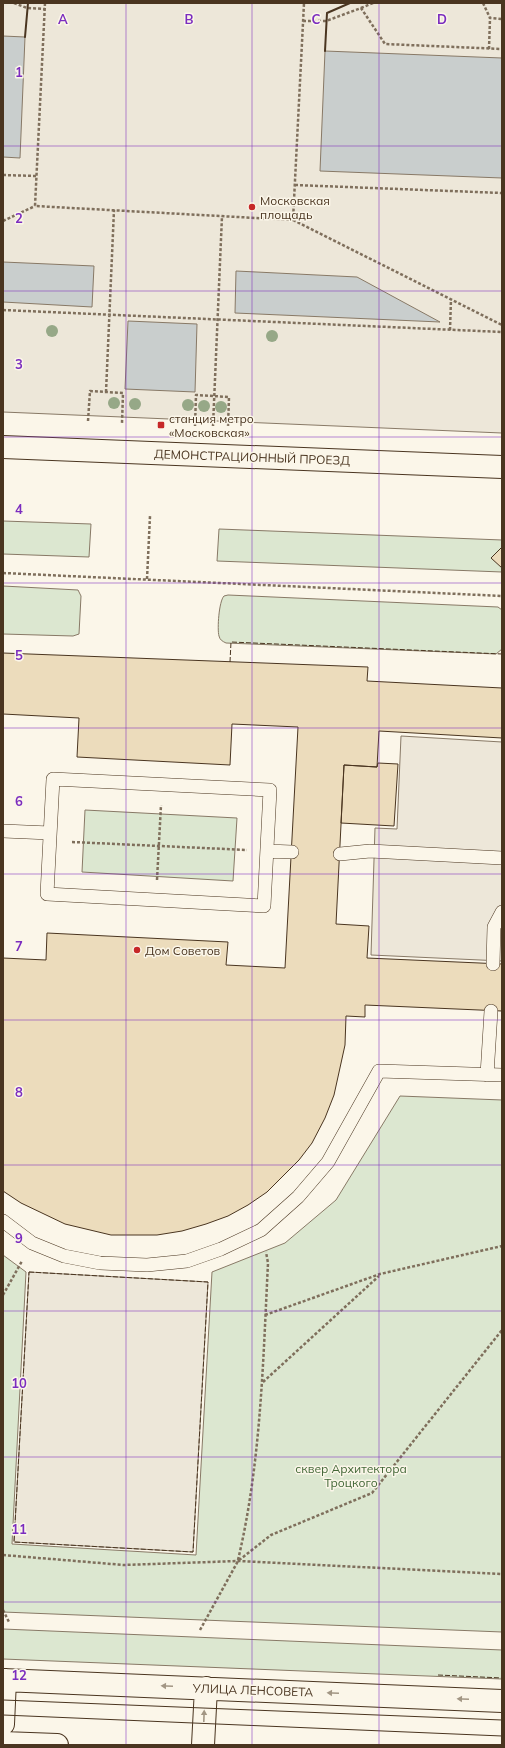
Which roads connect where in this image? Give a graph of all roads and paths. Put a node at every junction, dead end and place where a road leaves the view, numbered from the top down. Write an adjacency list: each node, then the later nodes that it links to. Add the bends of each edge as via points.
1 (14, 3): 6 (path, via 27,8)
2 (45, 3): 6 (path)
3 (304, 3): 10 (path)
4 (373, 3): 7 (path)
5 (483, 3): 8 (path)
6 (45, 8): 14 (path)
7 (361, 8): 10 (path, via 326,22); 11 (path, via 385,44)
8 (490, 18): 9 (path); 11 (path)
9 (502, 19)
10 (303, 21): 15 (path)
11 (488, 49): 12 (path)
12 (502, 49)
13 (3, 175): 14 (path)
14 (37, 176): 17 (path)
15 (295, 185): 16 (path); 20 (path)
16 (502, 193)
17 (35, 206): 18 (path); 21 (path)
18 (114, 210): 19 (path); 24 (path)
19 (222, 216): 20 (path); 25 (path)
20 (293, 220): 22 (path)
21 (3, 221)
22 (451, 299): 26 (path); 27 (path)
23 (3, 310): 24 (path)
24 (109, 314): 25 (path); 29 (path)
25 (218, 318): 27 (path); 30 (path)
26 (502, 325)
27 (450, 330): 28 (path)
28 (502, 332)
29 (106, 392): 31 (path, via 90,391); 32 (path, via 123,393)
30 (214, 396): 33 (path, via 196,396); 34 (path); 35 (path, via 229,397)
31 (88, 421)
32 (122, 423)
33 (195, 426)
34 (213, 426)
35 (228, 427)
36 (3, 447): 37 (street, ДЕМОНСТРАЦИОННЫЙ ПРОЕЗД)
37 (502, 467)
38 (150, 516): 40 (path)
39 (3, 573): 40 (path)
40 (147, 579): 41 (path)
41 (502, 596)
42 (162, 784): 44 (lane, via 53,779); 45 (path); 46 (lane, via 270,790)
43 (3, 831): 44 (lane)
44 (50, 837): 45 (path); 50 (lane, via 47,894)
45 (158, 846): 46 (path); 50 (path)
46 (267, 851): 47 (lane); 50 (lane, via 264,906)
47 (292, 852)
48 (340, 854): 49 (lane, via 370,851)
49 (502, 858)
50 (156, 900)
51 (502, 912): 52 (lane, via 494,927)
52 (493, 964)
53 (491, 1011): 54 (lane)
54 (487, 1075): 55 (lane); 57 (lane, via 379,1071 328,1162 298,1197)
55 (502, 1075)
56 (3, 1221): 58 (lane)
57 (261, 1230): 58 (lane, via 221,1249 187,1261 147,1265 100,1263 64,1256); 62 (path, via 268,1263)
58 (32, 1243): 61 (path)
59 (502, 1246): 60 (path)
60 (380, 1274): 62 (path); 64 (path)
61 (3, 1295)
62 (266, 1315): 64 (path)
63 (502, 1330): 66 (path, via 372,1493 272,1535)
64 (263, 1382): 66 (path, via 248,1518)
65 (3, 1555): 66 (path, via 124,1565)
66 (238, 1561): 67 (path); 70 (path)
67 (502, 1574)
68 (3, 1610): 69 (path)
69 (9, 1622)
70 (200, 1630)
71 (4, 1680): 72 (street, УЛИЦА ЛЕНСОВЕТА, one-way to 71); 74 (street)
72 (206, 1688): 73 (street, УЛИЦА ЛЕНСОВЕТА, one-way to 72); 77 (street, one-way to 72)
73 (502, 1700)
74 (3, 1724)
75 (3, 1743): 76 (street)
76 (57, 1745)
77 (203, 1745)

